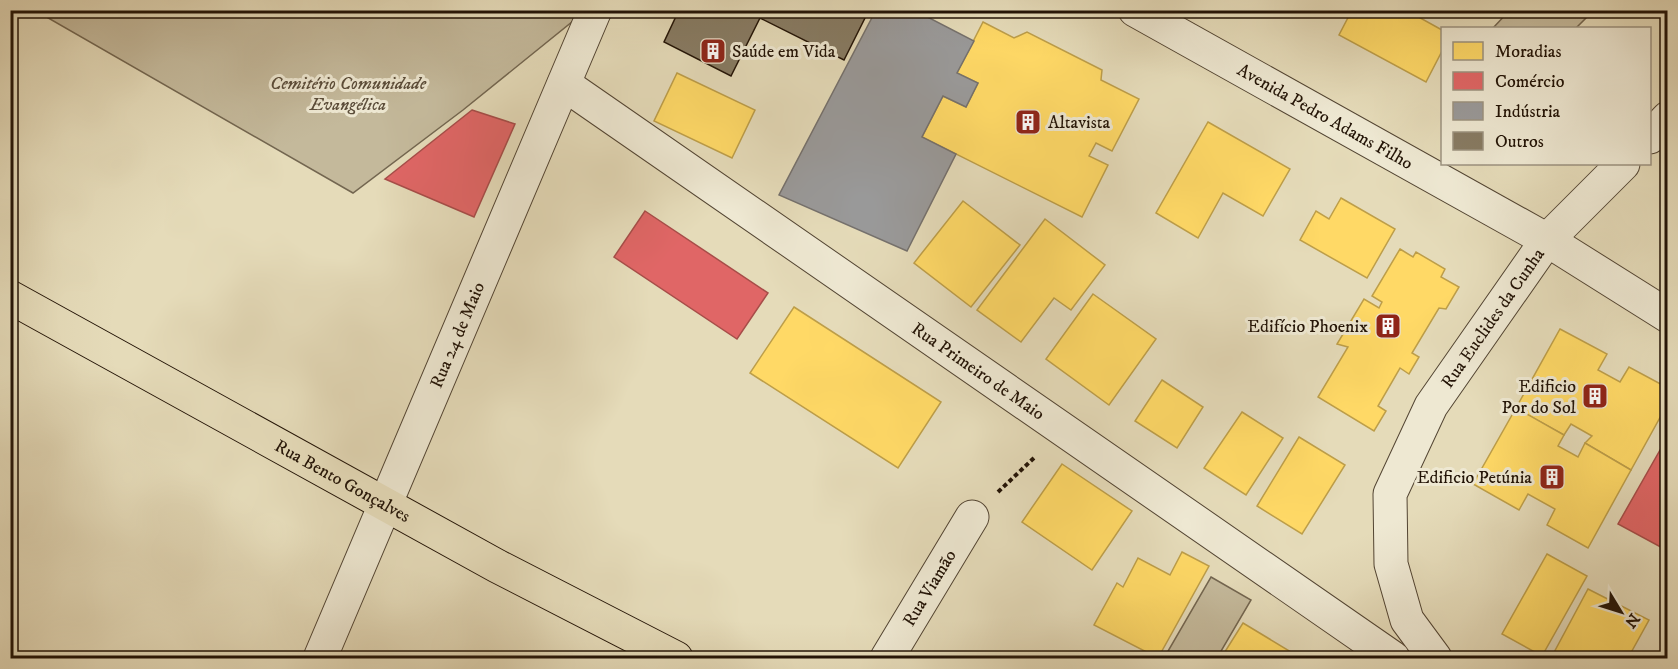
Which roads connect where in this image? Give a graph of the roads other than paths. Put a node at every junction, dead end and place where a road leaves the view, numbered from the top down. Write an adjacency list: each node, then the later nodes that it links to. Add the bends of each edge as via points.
1 (595, 10): 3 (street, Rua 24 de Maio)
2 (1135, 10): 7 (street, Avenida Pedro Adams Filho)
3 (564, 84): 10 (street, Rua 24 de Maio); 15 (street, Rua Primeiro de Maio)
4 (1668, 118): 5 (street)
5 (1651, 135)
6 (1622, 165): 7 (street, Rua Euclides da Cunha)
7 (1547, 240): 9 (street, Avenida Pedro Adams Filho); 16 (street, Rua Euclides da Cunha, via 1431,406 1390,494 1391,564 1407,620)
8 (10, 297): 10 (main road, Rua Bento Gonçalves)
9 (1668, 316)
10 (386, 504): 12 (street, Rua 24 de Maio); 13 (main road, Rua Bento Gonçalves)
11 (972, 517): 14 (street, Rua Viamão)
12 (320, 658)
13 (676, 658)
14 (887, 658)
15 (1393, 658)
16 (1435, 658)

